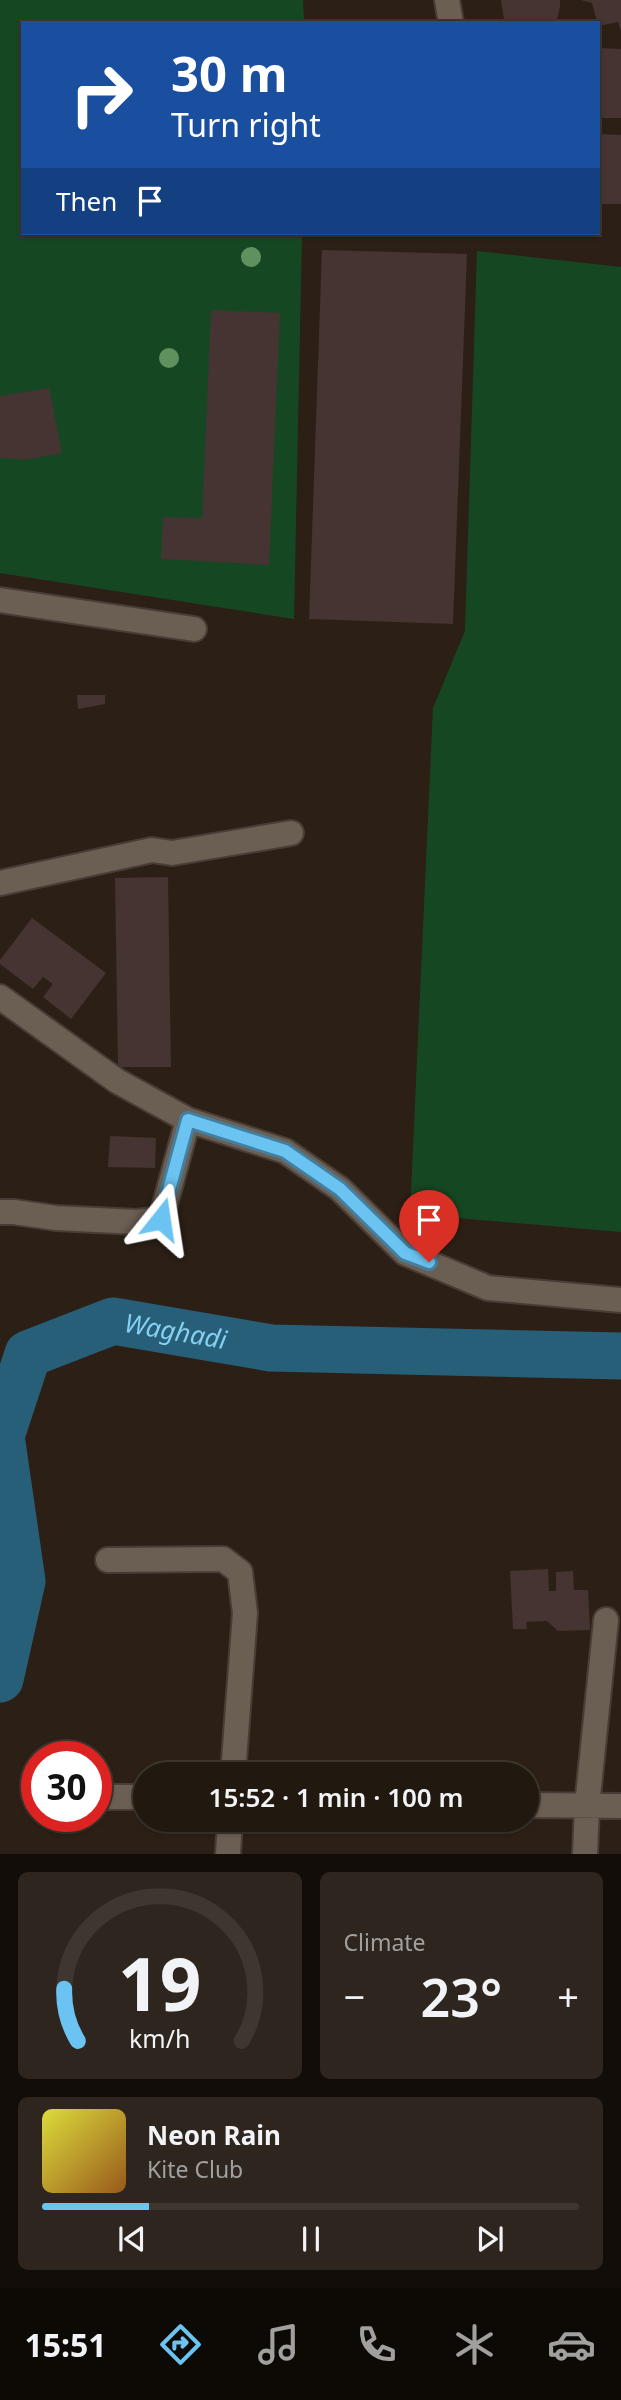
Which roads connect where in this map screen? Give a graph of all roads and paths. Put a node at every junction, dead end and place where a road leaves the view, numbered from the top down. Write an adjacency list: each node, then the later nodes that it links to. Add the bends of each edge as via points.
1 (447, 0): 2 (street)
2 (450, 21)
3 (0, 600): 4 (street)
4 (194, 629)
5 (291, 833): 6 (street, via 172,853 152,850)
6 (0, 883)
7 (0, 997): 8 (street, via 117,1081)
8 (188, 1120): 9 (street, via 161,1219 137,1222); 10 (street, via 285,1151 340,1189 405,1253 488,1288)
9 (0, 1212)
10 (621, 1300)
11 (108, 1560): 13 (street, via 223,1559 240,1572 245,1613)
12 (606, 1620): 17 (street)
13 (234, 1762)
14 (112, 1797): 15 (street)
15 (133, 1797)
16 (539, 1805): 17 (street)
17 (587, 1806): 18 (street); 21 (street)
18 (621, 1806)
19 (229, 1832): 20 (street)
20 (228, 1854)
21 (585, 1854)

